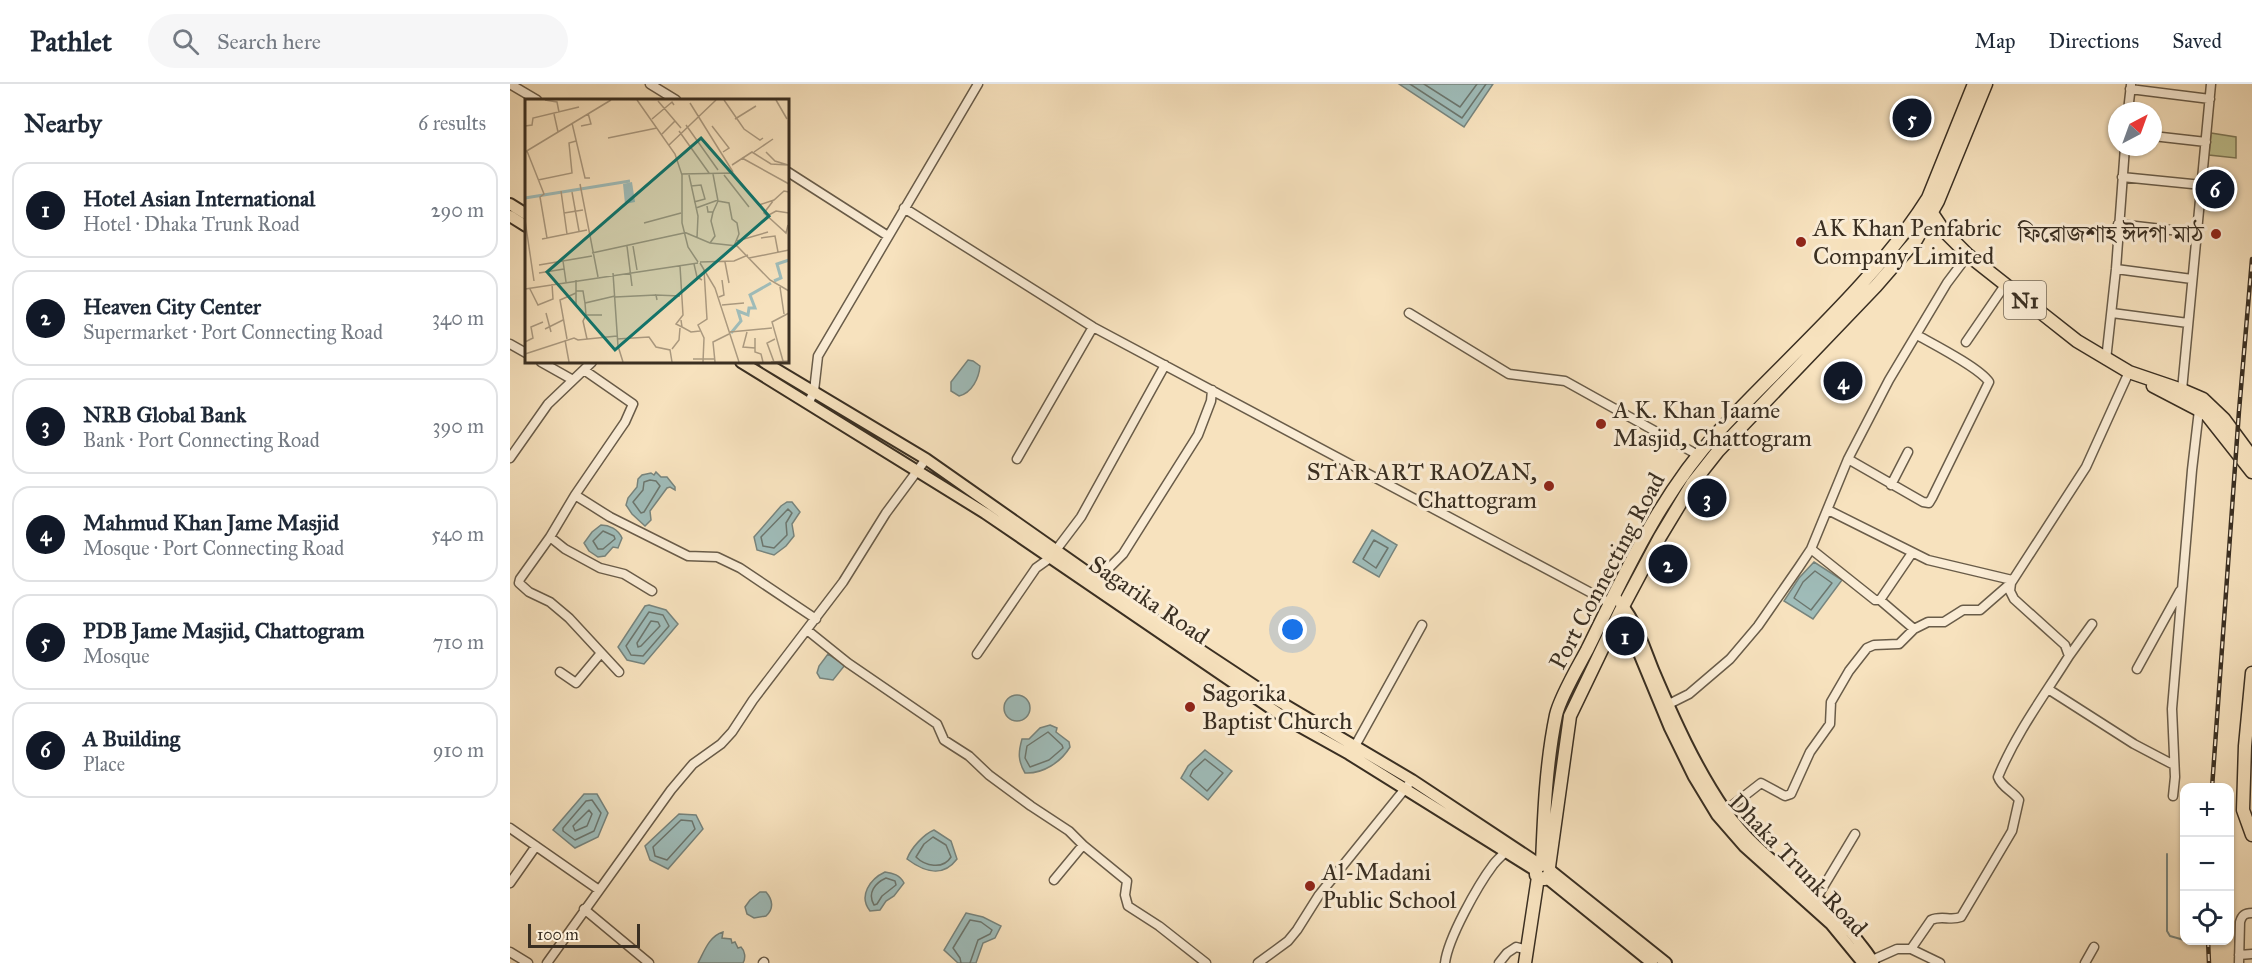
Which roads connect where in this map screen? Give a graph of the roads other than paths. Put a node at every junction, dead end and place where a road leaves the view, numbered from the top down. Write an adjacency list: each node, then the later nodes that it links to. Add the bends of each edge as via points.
1 (510, 84): 8 (street)
2 (650, 84): 9 (street)
3 (978, 84): 19 (street)
4 (1974, 84): 20 (highway, via 1928,198)
5 (1986, 84): 20 (highway)
6 (2211, 84): 10 (street)
7 (2131, 86): 10 (street); 11 (street)
8 (535, 99)
9 (672, 99)
10 (2210, 99): 13 (street)
11 (2129, 102)
12 (2162, 137): 13 (street)
13 (2206, 142): 17 (street)
14 (2124, 156): 16 (street)
15 (789, 173): 26 (street)
16 (2122, 177): 17 (street); 23 (street)
17 (2202, 185): 25 (street)
18 (510, 204): 21 (main road)
19 (904, 208): 26 (street); 34 (street)
20 (1927, 210): 27 (highway, N1); 54 (highway, Port Connecting Road); 76 (highway, Port Connecting Road, via 1916,240 1718,451 1692,484)
21 (525, 213)
22 (510, 216): 24 (main road)
23 (2118, 224): 25 (street); 28 (street)
24 (525, 225)
25 (2197, 233): 29 (street)
26 (888, 236): 50 (street, via 818,356)
27 (1968, 255): 30 (highway, N1); 35 (street)
28 (2116, 269): 29 (street); 32 (street)
29 (2192, 279): 33 (street)
30 (2005, 285): 36 (street); 39 (highway, N1)
31 (1409, 313): 54 (street, via 1509,374 1565,381)
32 (2112, 314): 33 (street); 39 (street)
33 (2188, 323): 49 (street)
34 (1093, 327): 44 (street); 58 (street)
35 (1917, 335): 59 (street); 62 (street, via 1987,378 1989,385 1929,503)
36 (1966, 342)
37 (510, 344): 38 (street)
38 (525, 352)
39 (2106, 360): 46 (highway, N1)
40 (543, 363): 47 (street)
41 (591, 363): 45 (street)
42 (743, 363): 51 (main road, Sagarika Road)
43 (766, 363): 50 (main road, Sagarika Road)
44 (1165, 365): 48 (street); 67 (street, via 1081,517)
45 (584, 370): 47 (street); 63 (street, via 633,404 620,430)
46 (2134, 374): 49 (highway, N1); 52 (highway, N1); 70 (street, via 2086,467)
47 (573, 380): 56 (street, via 548,405)
48 (1212, 390): 69 (street, via 1198,435 1124,554); 74 (street)
49 (2182, 390): 55 (highway, N1, via 2203,399 2217,411)
50 (814, 391): 51 (street); 57 (main road, Sagarika Road)
51 (809, 402): 60 (main road, Sagarika Road)
52 (2199, 410): 61 (highway, N1); 72 (street)
53 (1908, 452): 62 (street)
54 (1698, 455): 74 (highway, Port Connecting Road, via 1650,527)
55 (2252, 457)
56 (510, 458)
57 (926, 459): 60 (street); 67 (main road, Sagarika Road)
58 (1017, 459)
59 (1848, 459): 62 (street); 64 (street)
60 (920, 471): 67 (main road, Sagarika Road); 77 (street, via 886,513)
61 (2252, 472)
62 (1891, 485)
63 (575, 495): 65 (street); 77 (street, via 688,556 717,557 740,568)
64 (1828, 510): 66 (street); 68 (street)
65 (550, 537): 71 (street); 73 (street, via 600,568 624,574)
66 (1811, 549): 75 (street); 90 (street, via 1730,659 1689,694)
67 (1053, 554): 69 (main road, Sagarika Road); 83 (street, via 1036,568); 92 (main road, Sagarika Road)
68 (1912, 554): 70 (street); 75 (street)
69 (1098, 579): 91 (main road, Sagarika Road)
70 (2012, 581): 80 (street, via 1980,610 1963,610 1944,622 1928,622); 84 (street, via 2010,591 2014,599 2065,645)
71 (515, 583): 82 (street, via 550,602)
72 (2182, 588): 85 (street); 94 (street, via 2172,709)
73 (652, 591)
74 (1612, 599): 76 (main road, Dhaka Trunk Road); 105 (highway, Port Connecting Road, via 1556,712 1546,785)
75 (1880, 600): 80 (street)
76 (1622, 609): 90 (main road, Dhaka Trunk Road, via 1643,642); 105 (highway, Port Connecting Road, via 1570,716); 118 (main road, Dhaka Trunk Road, via 1673,736 1718,815 1738,840 1832,924)
77 (816, 619): 81 (street)
78 (2092, 624): 84 (street)
79 (1422, 625): 93 (street)
80 (1914, 629): 98 (street, via 1899,644 1867,648 1849,671 1832,702 1830,724 1810,752 1791,794 1785,796 1761,783)
81 (807, 630): 103 (street, via 937,724 944,740 1069,831); 108 (street, via 732,732 693,764 671,790)
82 (601, 653): 86 (street, via 576,683); 87 (street)
83 (977, 654)
84 (2069, 656): 89 (street)
85 (2137, 669)
86 (560, 672)
87 (619, 672)
88 (2252, 673): 101 (highway, via 2243,810)
89 (2049, 689): 94 (street); 113 (street, via 2025,722 1998,777 2000,784 2019,800 2012,831 1961,917 1931,920)
90 (1669, 704): 98 (main road, Dhaka Trunk Road, via 1706,782)
91 (1295, 711): 92 (main road); 93 (main road, Sagarika Road)
92 (1288, 720): 96 (main road, Sagarika Road)
93 (1354, 746): 95 (main road, Sagarika Road)
94 (2174, 765): 97 (street)
95 (1412, 780): 96 (street); 104 (main road, Sagarika Road)
96 (1404, 789): 104 (main road, Sagarika Road); 123 (street, via 1319,895 1297,930)
97 (2173, 796)
98 (1725, 811): 109 (main road, Dhaka Trunk Road, via 1748,838)
99 (510, 828): 102 (street)
100 (1855, 834): 109 (street)
101 (2252, 835)
102 (536, 846): 107 (street); 108 (street)
103 (1083, 846): 106 (street); 122 (street, via 1127,881 1128,906)
104 (1508, 848): 105 (main road, Sagarika Road); 124 (street, via 1466,912 1446,951)
105 (1543, 871): 114 (highway, Port Connecting Road); 127 (highway, Port Connecting Road); 128 (main road, Sagarika Road); 129 (main road, Sagarika Road)
106 (1054, 880)
107 (510, 883)
108 (599, 890): 110 (street)
109 (1816, 898): 118 (main road, Dhaka Trunk Road, via 1839,918)
110 (584, 909): 120 (street); 121 (street)
111 (2252, 913): 117 (street, via 2241,916)
112 (2094, 946): 131 (street)
113 (1911, 949): 118 (street, via 1897,949); 130 (street)
114 (1527, 950): 125 (street, via 1516,947); 126 (highway, Port Connecting Road)
115 (510, 952): 119 (street)
116 (2252, 954): 117 (street)
117 (2239, 959)
118 (1868, 962)
119 (528, 963)
120 (547, 963)
121 (649, 963)
122 (1206, 963)
123 (1258, 963)
124 (1445, 963)
125 (1499, 963)
126 (1526, 963)
127 (1532, 963)
128 (1652, 963)
129 (1666, 963)
130 (1940, 963)
131 (2085, 963)

